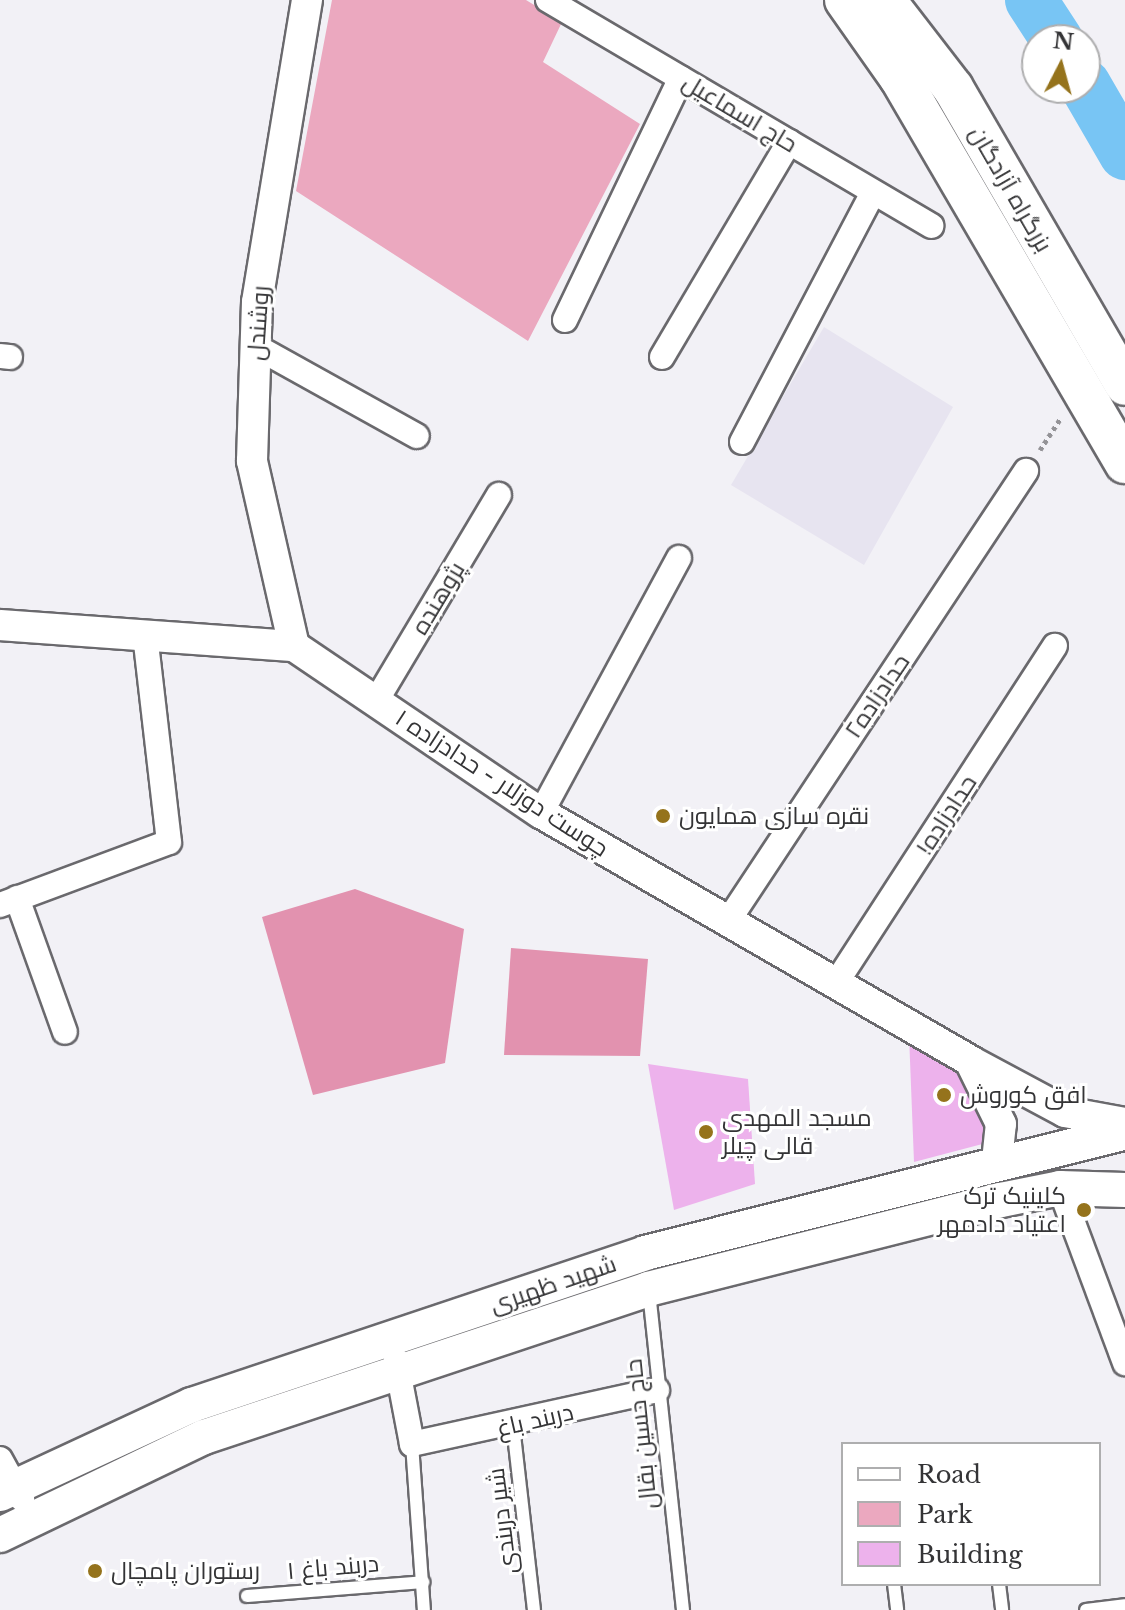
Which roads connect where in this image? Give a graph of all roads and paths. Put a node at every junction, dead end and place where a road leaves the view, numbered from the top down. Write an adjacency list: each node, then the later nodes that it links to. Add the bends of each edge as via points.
1 (307, 0): 10 (street, روشندل)
2 (548, 0): 5 (street, حاج اسماعیل)
3 (845, 0): 13 (highway, via 900,78)
4 (885, 0): 12 (highway, بزرگراه آزادگان, via 953,88)
5 (681, 78): 6 (street, حاج اسماعیل); 9 (street)
6 (789, 142): 7 (street, حاج اسماعیل); 11 (street)
7 (873, 192): 8 (street, حاج اسماعیل); 15 (street)
8 (931, 226)
9 (565, 320)
10 (255, 346): 14 (street); 22 (street, روشندل, via 252,461)
11 (662, 357)
12 (1125, 385)
13 (1081, 388): 16 (highway); 17 (path)
14 (417, 436)
15 (742, 442)
16 (1125, 463)
17 (1026, 471): 27 (street, حدادزاده۲)
18 (499, 495): 24 (street, پژوهنده)
19 (679, 558): 25 (street)
20 (0, 625): 21 (street, چوست دوزلار - حدادزاده ۱)
21 (145, 635): 22 (street, چوست دوزلار - حدادزاده ۱); 26 (street, via 169,842)
22 (294, 646): 24 (street, چوست دوزلار - حدادزاده ۱)
23 (1055, 646): 28 (street, حدادزاده۱)
24 (376, 701): 25 (street, چوست دوزلار - حدادزاده ۱)
25 (541, 813): 27 (street, چوست دوزلار - حدادزاده ۱)
26 (9, 902): 29 (street)
27 (728, 921): 28 (street, چوست دوزلار - حدادزاده ۱)
28 (836, 983): 30 (street, چوست دوزلار - حدادزاده ۱)
29 (65, 1032)
30 (970, 1061): 31 (street, چوست دوزلار - حدادزاده ۱, via 1065,1112); 33 (street, via 1001,1124)
31 (1125, 1123)
32 (1125, 1132): 33 (main road, شهید ظهیری)
33 (997, 1161): 36 (main road, شهید ظهیری)
34 (1060, 1188): 35 (main road, شهید ظهیری); 36 (main road, شهید ظهیری); 38 (street)
35 (1125, 1190)
36 (647, 1271): 37 (main road, شهید ظهیری); 39 (main road, شهید ظهیری); 40 (lane, حاج حسین بقال)
37 (392, 1338): 39 (street); 43 (main road, شهید ظهیری, via 192,1405)
38 (1125, 1363)
39 (398, 1373): 42 (street); 44 (main road, شهید ظهیری, via 204,1437)
40 (657, 1390): 41 (street, دربند باغ); 53 (lane, حاج حسین بقال)
41 (513, 1426): 42 (street, دربند باغ); 52 (lane, شیر دربندی)
42 (412, 1444): 46 (lane)
43 (5, 1480): 44 (street)
44 (33, 1518): 45 (main road, شهید ظهیری)
45 (0, 1535)
46 (423, 1582): 49 (lane, دربند باغ ۱); 51 (lane)
47 (894, 1586): 54 (lane)
48 (999, 1586): 55 (lane)
49 (247, 1596)
50 (1125, 1605): 56 (lane)
51 (424, 1610)
52 (534, 1610)
53 (683, 1610)
54 (897, 1610)
55 (1002, 1610)
56 (1086, 1610)

